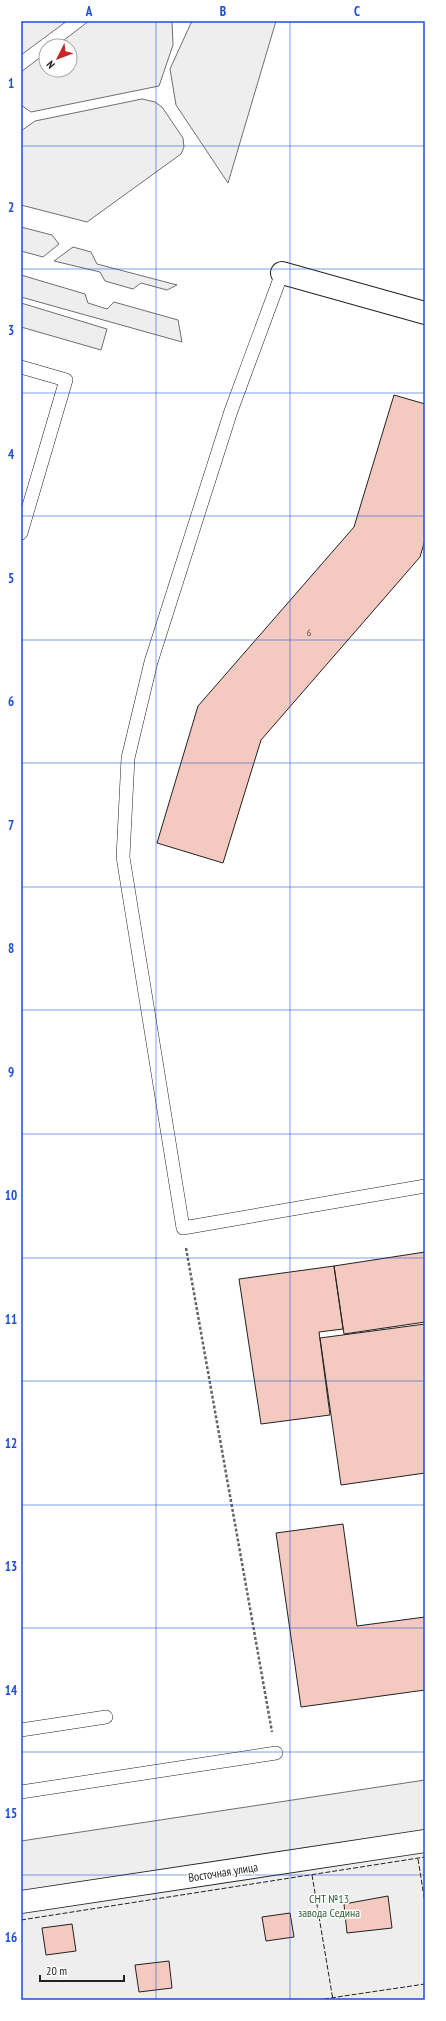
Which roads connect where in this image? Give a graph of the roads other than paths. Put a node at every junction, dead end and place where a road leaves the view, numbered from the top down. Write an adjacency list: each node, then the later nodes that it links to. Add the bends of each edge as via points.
1 (282, 273): 2 (street); 5 (lane, via 231,411 152,662 128,758 123,857 183,1228)
2 (425, 313)
3 (21, 367): 4 (lane, via 66,380)
4 (21, 533)
5 (425, 1186)
6 (106, 1717): 7 (lane)
7 (21, 1730)
8 (276, 1753): 9 (lane)
9 (21, 1792)
10 (425, 1841): 11 (street, Восточная улица)
11 (21, 1902)

